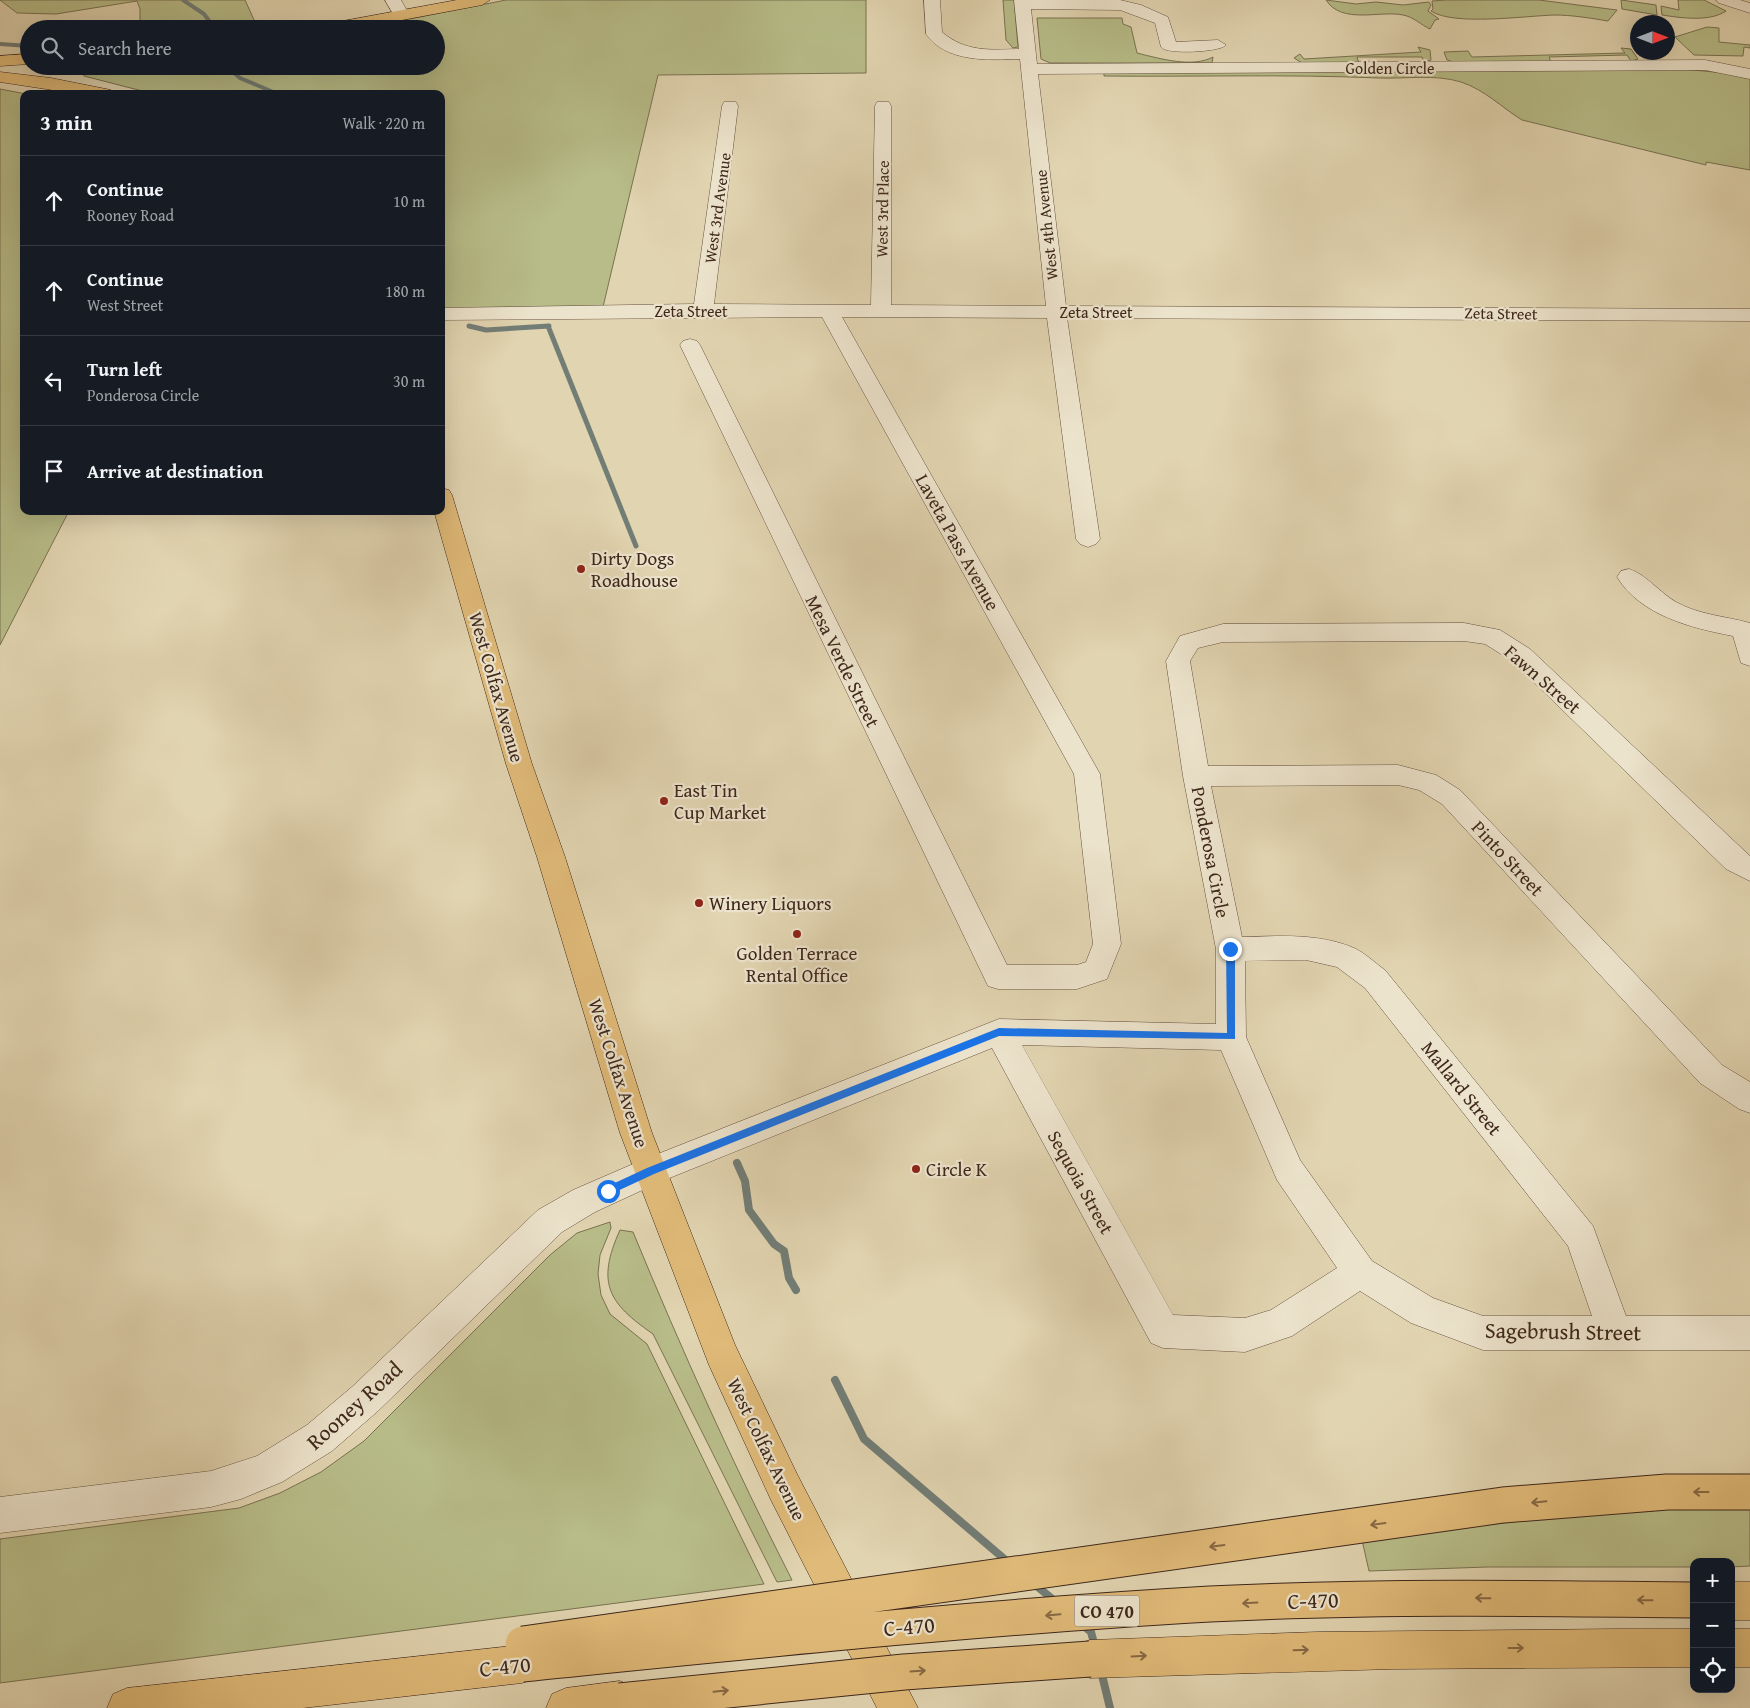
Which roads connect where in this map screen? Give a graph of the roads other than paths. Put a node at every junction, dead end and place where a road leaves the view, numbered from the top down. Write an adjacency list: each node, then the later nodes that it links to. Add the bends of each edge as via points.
1 (392, 0): 8 (street)
2 (482, 0): 8 (main road)
3 (932, 0): 13 (street, Golden Circle, via 934,34 946,46)
4 (1724, 0): 7 (street)
5 (1022, 2): 6 (street); 13 (street, West 4th Avenue)
6 (1065, 2): 10 (street, via 1135,8 1162,20 1169,47)
7 (1750, 8)
8 (402, 16): 9 (main road)
9 (379, 20)
10 (1218, 45)
11 (20, 60): 12 (main road)
12 (0, 61)
13 (1028, 62): 14 (street, Golden Circle, via 1705,65); 24 (street, West 4th Avenue)
14 (1750, 74)
15 (60, 75): 17 (main road)
16 (0, 77): 17 (main road)
17 (51, 83): 18 (main road)
18 (85, 90)
19 (730, 106): 21 (street, West 3rd Avenue)
20 (883, 106): 23 (street, West 3rd Place)
21 (702, 310): 22 (street, Zeta Street); 25 (street, Zeta Street)
22 (829, 311): 23 (street, Zeta Street); 37 (street, Laveta Pass Avenue, via 1087,774 1107,944 1096,970 1077,977)
23 (881, 311): 24 (street, Zeta Street)
24 (1056, 312): 26 (street, Zeta Street); 29 (street, West 4th Avenue)
25 (445, 314)
26 (1750, 315)
27 (690, 345): 37 (street, Mesa Verde Street)
28 (445, 508): 41 (main road, West Colfax Avenue, via 519,764)
29 (1088, 539)
30 (1628, 577): 31 (street, via 1649,598 1678,614)
31 (1747, 629): 33 (street)
32 (1189, 642): 34 (street, Ponderosa Circle, via 1178,661); 35 (street, Fawn Street, via 1223,633 1464,632 1491,636 1521,655 1736,861)
33 (1750, 657)
34 (1196, 776): 36 (street, Ponderosa Circle); 40 (street, Pinto Street, via 1398,775 1427,782 1451,797 1711,1074)
35 (1750, 870)
36 (1230, 949): 39 (street, Ponderosa Circle); 44 (street, Mallard Street, via 1306,948 1345,956 1374,979 1581,1237)
37 (998, 976)
38 (999, 1032): 39 (street); 41 (street, Rooney Road); 42 (street, Sequoia Street, via 1162,1331 1245,1335 1280,1324)
39 (1232, 1037): 42 (street, Ponderosa Circle, via 1288,1170)
40 (1750, 1099)
41 (651, 1171): 46 (street, Rooney Road, via 584,1201 550,1222 516,1251 345,1419 299,1454 266,1472 211,1489); 56 (main road, West Colfax Avenue, via 721,1353 784,1487)
42 (1360, 1272): 44 (street, Sagebrush Street, via 1423,1311 1483,1333)
43 (1750, 1333): 44 (street, Sagebrush Street)
44 (1615, 1334)
45 (1750, 1492): 53 (main road, one-way to 53, bridge, via 1667,1492 1503,1505)
46 (0, 1515)
47 (1690, 1600): 53 (main road, C-470 / CO 470, one-way to 53, bridge, via 1301,1600 1072,1613)
48 (1735, 1600): 49 (main road)
49 (1750, 1601)
50 (1690, 1648): 55 (main road, one-way to 50, bridge, via 904,1672 1217,1652 1383,1648)
51 (1735, 1648): 52 (main road)
52 (1750, 1648)
53 (523, 1654): 54 (main road, C-470 / CO 470)
54 (127, 1708)
55 (566, 1708)
56 (898, 1708)

